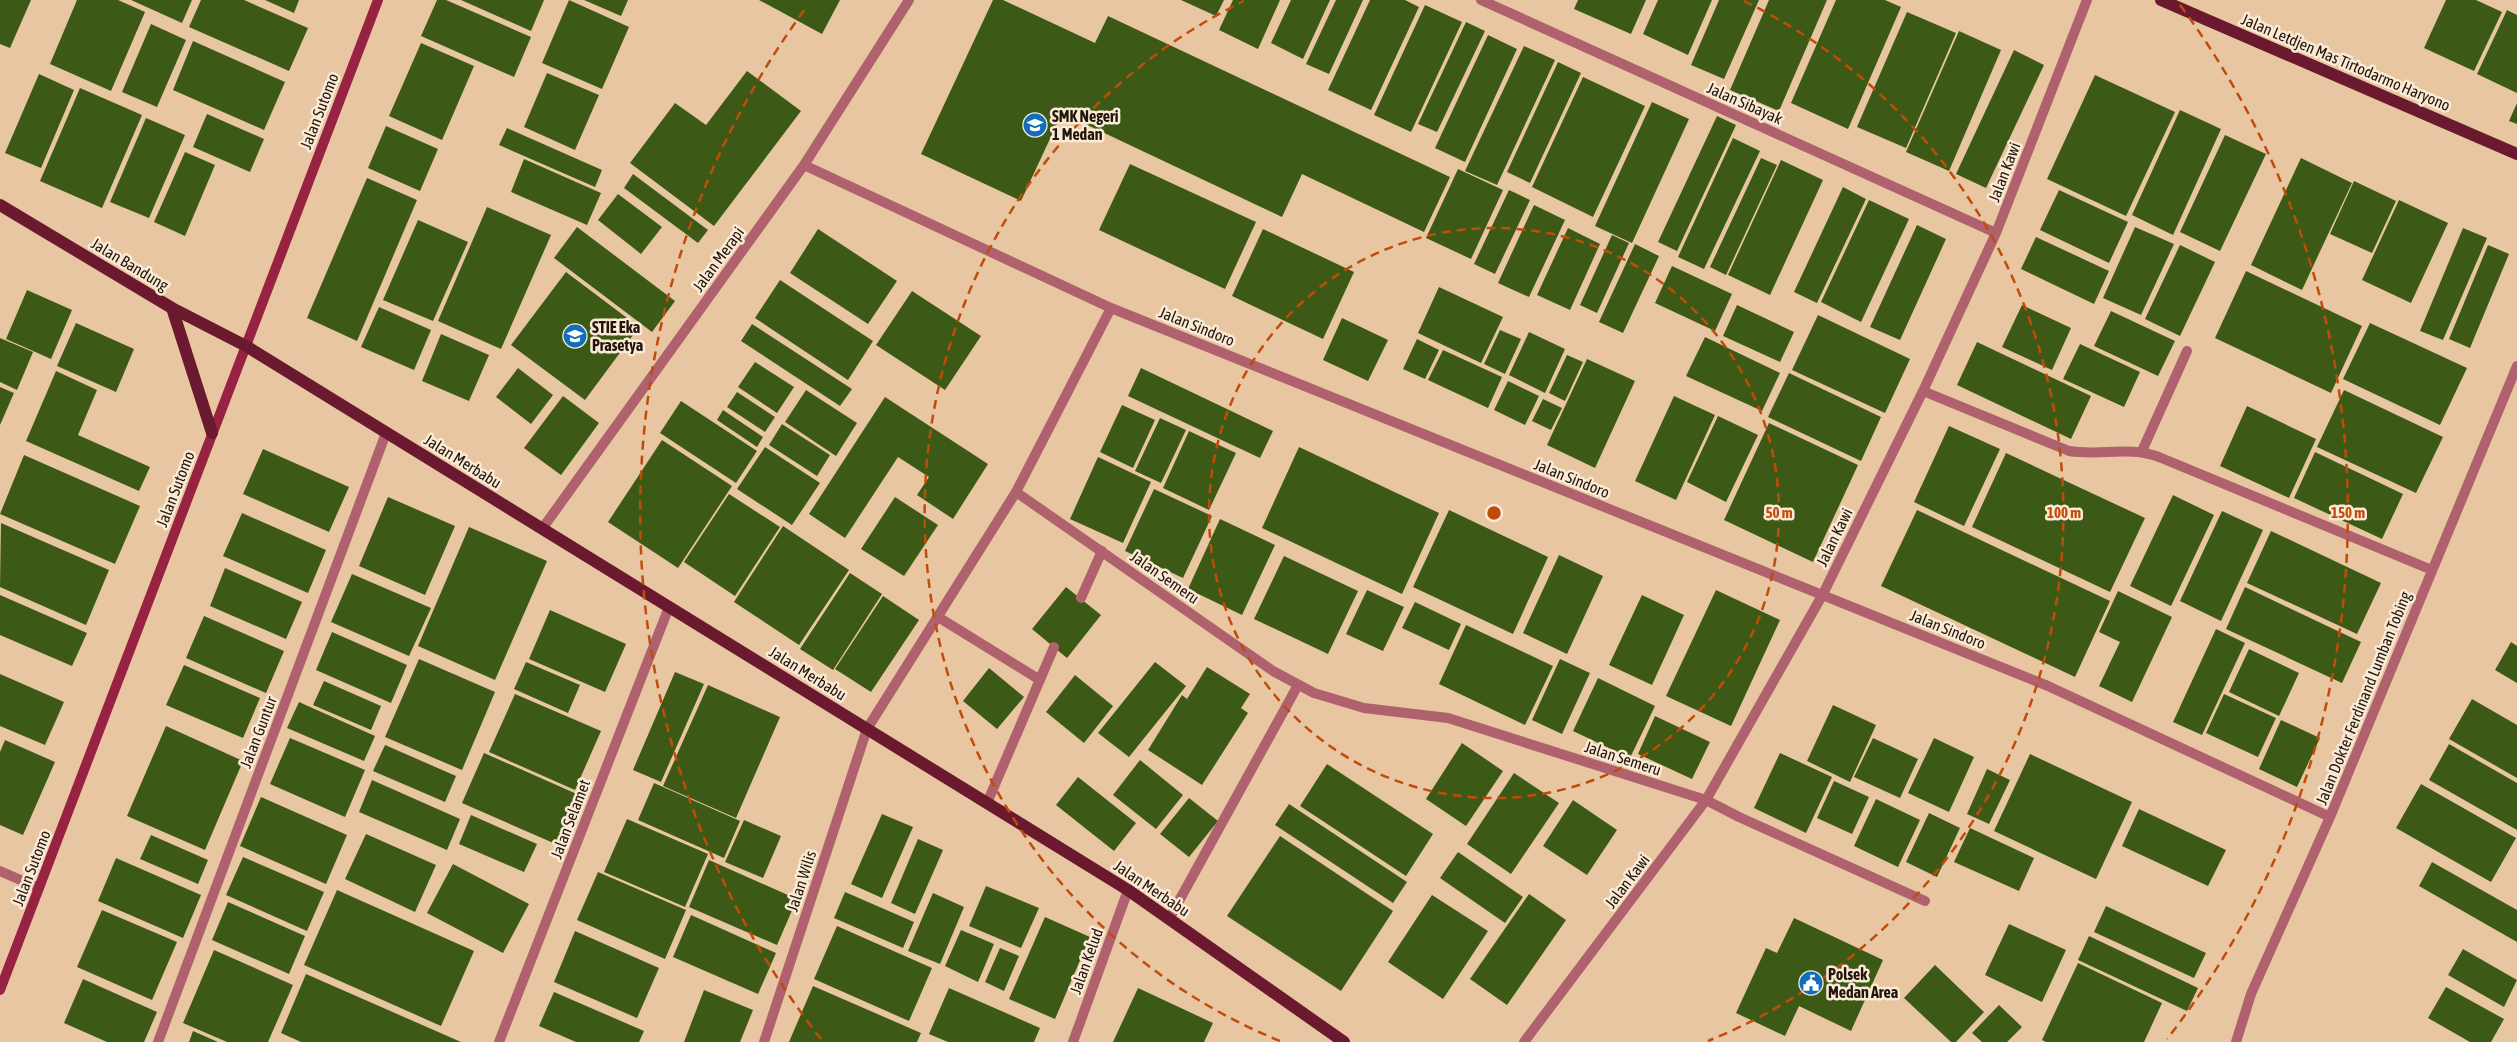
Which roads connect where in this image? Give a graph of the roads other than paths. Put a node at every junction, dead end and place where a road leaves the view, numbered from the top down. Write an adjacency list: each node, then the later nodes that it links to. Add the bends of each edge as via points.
1 (378, 0): 12 (main road, Jalan Sutomo)
2 (909, 0): 7 (street, Jalan Merapi)
3 (1480, 0): 9 (street, Jalan Sibayak)
4 (2088, 0): 9 (street, Jalan Kawi)
5 (2161, 0): 6 (main road, Jalan Letdjen Mas Tirtodarmo Haryono)
6 (2517, 154)
7 (804, 164): 11 (street, Jalan Sindoro); 20 (street, Jalan Merapi)
8 (0, 205): 10 (main road, Jalan Bandung)
9 (1996, 233): 15 (street, Jalan Kawi)
10 (172, 308): 12 (main road, Jalan Bandung); 16 (main road)
11 (1111, 308): 19 (street, Jalan Wilis); 23 (street, Jalan Sindoro)
12 (246, 346): 16 (main road, Jalan Sutomo); 17 (main road, Jalan Merbabu)
13 (2187, 351): 18 (street)
14 (2517, 366): 22 (street, Jalan Dokter Ferdinand Lumban Tobing)
15 (1922, 390): 18 (street, via 2069,451 2090,454); 23 (street, Jalan Kawi)
16 (212, 433): 35 (main road, Jalan Sutomo)
17 (386, 433): 20 (main road, Jalan Merbabu); 40 (street, Jalan Guntur)
18 (2142, 451): 22 (street)
19 (1016, 492): 21 (street, Jalan Semeru); 26 (street, Jalan Wilis)
20 (542, 529): 25 (main road, Jalan Merbabu)
21 (1102, 551): 24 (street); 29 (street, Jalan Semeru, via 1273,671)
22 (2432, 570): 33 (street, Jalan Dokter Ferdinand Lumban Tobing)
23 (1822, 594): 31 (street, Jalan Kawi); 33 (street, Jalan Sindoro, via 2048,686)
24 (1080, 598)
25 (669, 607): 30 (main road, Jalan Merbabu); 41 (street, Jalan Selamet)
26 (938, 617): 28 (street); 30 (street, Jalan Wilis)
27 (1054, 647): 28 (street)
28 (1040, 680): 32 (street)
29 (1298, 685): 31 (street, Jalan Semeru, via 1364,708 1448,718); 38 (street)
30 (867, 729): 32 (main road, Jalan Merbabu); 42 (street, Jalan Wilis)
31 (1706, 800): 37 (street, Jalan Semeru); 45 (street, Jalan Kawi)
32 (987, 803): 36 (main road, Jalan Merbabu)
33 (2330, 817): 46 (street, Jalan Dokter Ferdinand Lumban Tobing, via 2251,994)
34 (0, 871): 35 (street)
35 (39, 888): 39 (main road, Jalan Sutomo)
36 (1128, 890): 38 (main road, Jalan Merbabu); 43 (street, Jalan Kelud)
37 (1925, 901)
38 (1169, 919): 44 (main road, Jalan Merbabu)
39 (0, 990)
40 (158, 1042)
41 (499, 1042)
42 (764, 1042)
43 (1073, 1042)
44 (1344, 1042)
45 (1524, 1042)
46 (2236, 1042)

